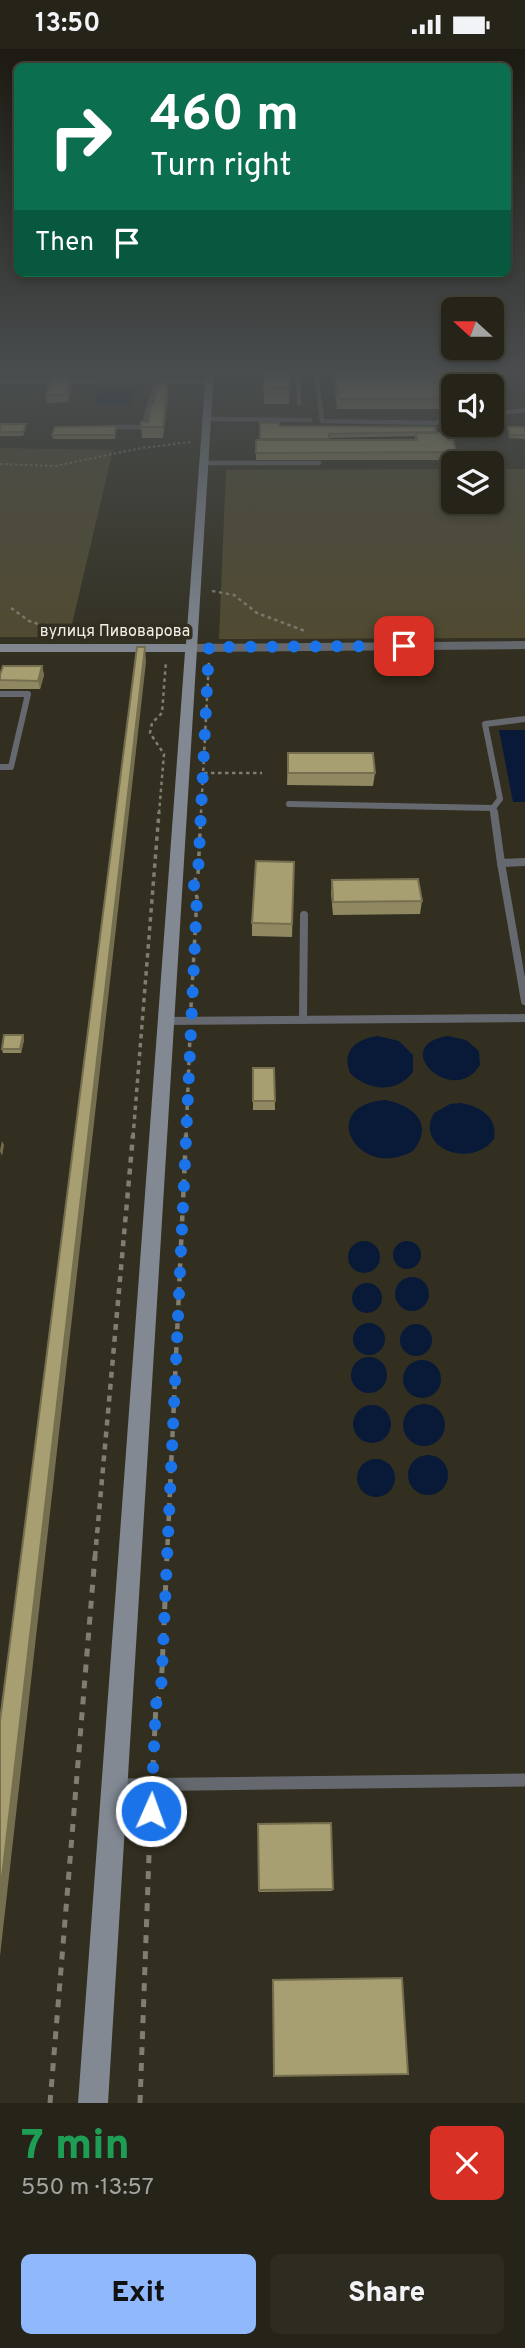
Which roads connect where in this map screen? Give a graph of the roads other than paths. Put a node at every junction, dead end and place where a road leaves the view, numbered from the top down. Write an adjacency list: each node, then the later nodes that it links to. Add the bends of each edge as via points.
1 (203, 467): 4 (main road)
2 (525, 645): 4 (street, вулиця Пивоварова)
3 (0, 648): 4 (main road, вулиця Пивоварова)
4 (200, 648): 18 (main road)
5 (0, 694): 7 (lane, via 28,694 11,767)
6 (525, 719): 9 (lane, via 485,724 500,799)
7 (0, 767)
8 (289, 804): 9 (lane)
9 (493, 808): 11 (lane)
10 (525, 862): 11 (lane)
11 (501, 863): 13 (lane)
12 (304, 915): 17 (lane)
13 (512, 926): 14 (lane); 15 (lane)
14 (525, 929)
15 (525, 1001)
16 (525, 1018): 17 (lane)
17 (303, 1020): 18 (lane)
18 (165, 1021): 20 (main road)
19 (525, 1780): 20 (lane)
20 (114, 1784): 21 (main road)
21 (93, 2103)

